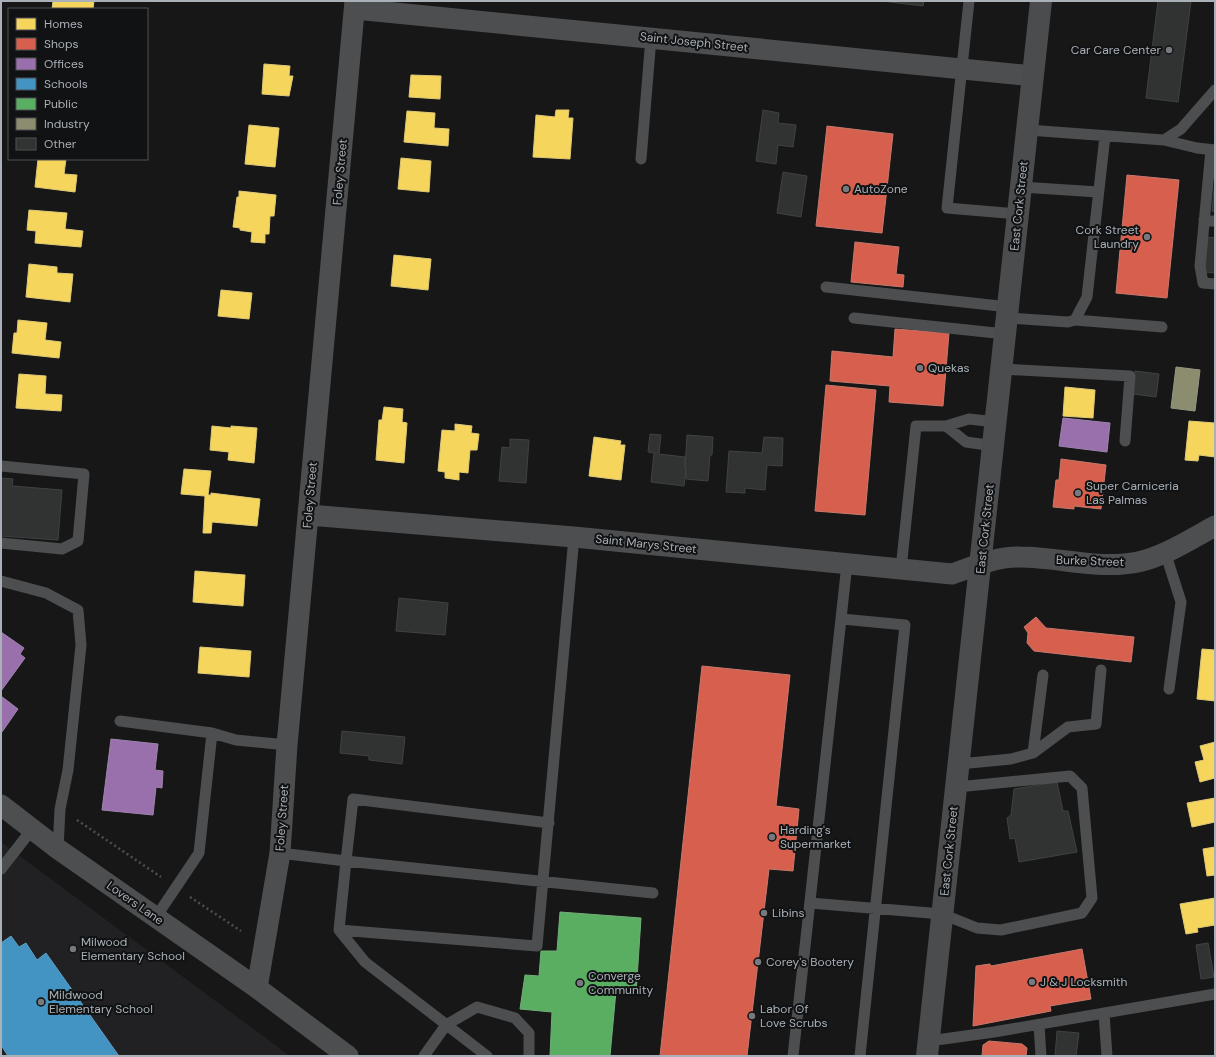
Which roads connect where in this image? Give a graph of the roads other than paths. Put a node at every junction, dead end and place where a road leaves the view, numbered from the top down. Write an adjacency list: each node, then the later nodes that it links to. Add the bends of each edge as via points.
1 (969, 1): 5 (lane)
2 (1041, 1): 6 (street, East Cork Street)
3 (355, 5): 4 (street, Saint Joseph Street); 29 (street, Foley Street)
4 (651, 38): 5 (street, Saint Joseph Street); 12 (lane)
5 (962, 69): 6 (street, Saint Joseph Street); 15 (lane, via 946,208)
6 (1033, 76): 8 (street, East Cork Street)
7 (1215, 90): 10 (lane, via 1181,129)
8 (1028, 130): 9 (lane); 13 (street, East Cork Street)
9 (1105, 136): 10 (lane); 14 (lane)
10 (1164, 140): 11 (lane)
11 (1213, 150): 16 (lane)
12 (641, 159)
13 (1021, 187): 14 (lane); 15 (street, East Cork Street)
14 (1098, 192): 21 (lane, via 1087,297)
15 (1018, 214): 20 (street, East Cork Street)
16 (1210, 221): 17 (lane, via 1200,266 1203,283)
17 (1215, 284)
18 (826, 287): 20 (lane)
19 (854, 318): 20 (lane)
20 (1007, 320): 21 (lane); 23 (street, East Cork Street)
21 (1075, 320): 22 (lane)
22 (1162, 327)
23 (1002, 369): 24 (street, East Cork Street); 26 (lane, via 1130,376)
24 (996, 422): 25 (lane, via 969,419); 27 (street, East Cork Street)
25 (946, 426): 27 (lane, via 966,442); 36 (lane, via 916,426)
26 (1125, 441)
27 (994, 446): 35 (street, East Cork Street)
28 (1, 466): 32 (lane, via 84,474 78,541 62,549)
29 (309, 515): 31 (street, Saint Marys Street); 44 (street, Foley Street)
30 (1215, 526): 33 (street, Burke Street)
31 (574, 537): 34 (street, Saint Marys Street); 49 (lane)
32 (1, 544)
33 (1165, 552): 35 (street, Burke Street, via 1136,562 1104,564 1018,557); 41 (lane, via 1181,602)
34 (847, 564): 36 (street, Saint Marys Street); 38 (lane)
35 (981, 564): 36 (street, Saint Marys Street, via 952,574); 46 (street, East Cork Street)
36 (901, 569)
37 (1, 581): 51 (lane, via 46,593 78,610 81,645 68,770 60,809)
38 (842, 618): 57 (lane); 58 (lane, via 905,625)
39 (1101, 670): 45 (lane, via 1096,724 1068,727)
40 (1043, 675): 45 (lane)
41 (1170, 689)
42 (120, 721): 43 (lane)
43 (212, 732): 44 (lane, via 236,740); 60 (lane, via 200,853)
44 (287, 745): 52 (street, Foley Street)
45 (1033, 753): 46 (lane, via 1011,759)
46 (959, 764): 47 (street, East Cork Street)
47 (956, 787): 59 (street, East Cork Street); 59 (lane, via 1070,776 1082,788 1092,898 1082,913 1001,930 977,928)
48 (1, 805): 50 (street, Lovers Lane)
49 (550, 823): 53 (lane, via 353,799); 55 (lane)
50 (33, 828): 51 (street, Lovers Lane); 54 (lane)
51 (58, 849): 60 (street, Lovers Lane)
52 (280, 853): 53 (lane); 62 (street, Foley Street)
53 (346, 861): 55 (lane); 61 (lane)
54 (1, 869)
55 (544, 880): 56 (lane); 61 (lane, via 537,946)
56 (653, 893)
57 (810, 902): 58 (lane); 72 (lane)
58 (875, 909): 59 (lane); 73 (lane)
59 (942, 914): 67 (street, East Cork Street)
60 (156, 917): 62 (street, Lovers Lane)
61 (339, 930): 65 (lane, via 365,962)
62 (257, 988): 68 (street, Lovers Lane)
63 (1215, 994): 64 (lane)
64 (1104, 1013): 66 (lane); 75 (lane)
65 (446, 1025): 69 (lane); 70 (lane); 71 (lane, via 477,1007 515,1018 529,1033)
66 (1039, 1025): 67 (lane); 74 (lane)
67 (928, 1048)
68 (348, 1056)
69 (424, 1056)
70 (487, 1056)
71 (529, 1056)
72 (793, 1056)
73 (860, 1056)
74 (1041, 1056)
75 (1107, 1056)

